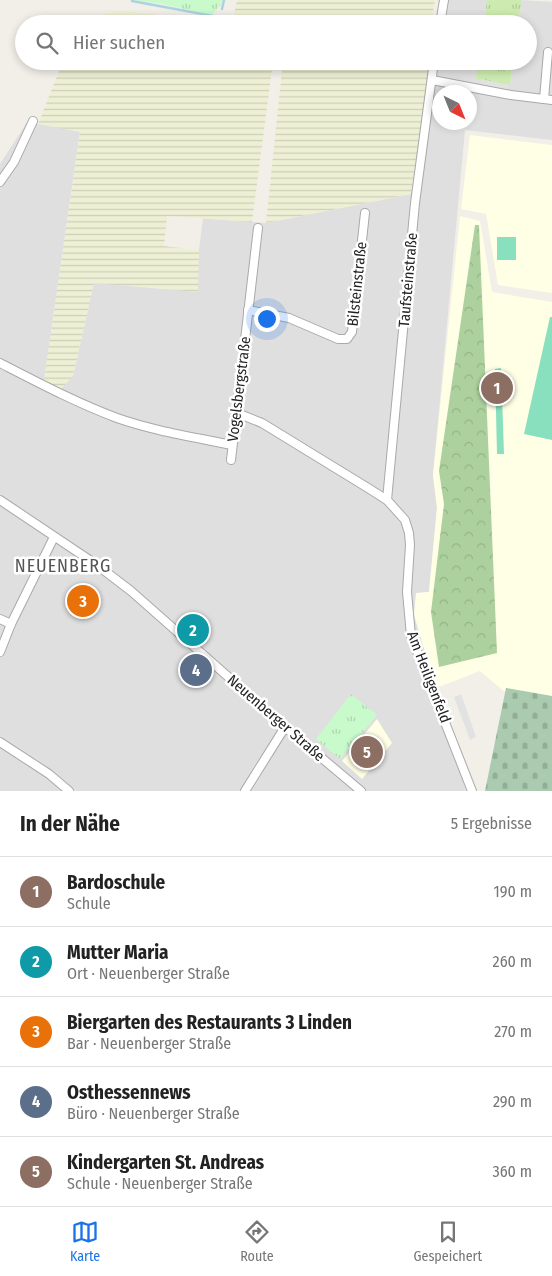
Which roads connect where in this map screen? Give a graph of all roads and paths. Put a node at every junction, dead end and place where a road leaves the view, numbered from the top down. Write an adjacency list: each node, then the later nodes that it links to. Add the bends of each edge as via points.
1 (444, 0): 2 (street)
2 (442, 15)
3 (548, 52): 6 (street)
4 (433, 70): 5 (street, Taufsteinstraße)
5 (432, 80): 6 (street); 17 (street, Taufsteinstraße, via 415,199)
6 (548, 100)
7 (33, 121): 8 (street, via 14,162)
8 (0, 182)
9 (365, 213): 11 (street, Bilsteinstraße, via 352,332 347,339 338,339 290,318)
10 (258, 228): 11 (street, Vogelsbergstraße)
11 (248, 310): 13 (street, Vogelsbergstraße)
12 (0, 363): 14 (street, via 71,399 119,418)
13 (237, 413): 14 (street, Vogelsbergstraße); 17 (street, Am Heiligenfeld, via 262,423)
14 (232, 445): 15 (street, Vogelsbergstraße)
15 (231, 460)
16 (0, 500): 18 (street, Neuenberger Straße)
17 (387, 500): 27 (street, Am Heiligenfeld, via 405,520 410,533 407,592 411,636)
18 (54, 537): 20 (street); 22 (street, Neuenberger Straße, via 135,594)
19 (0, 619): 20 (street)
20 (11, 624): 21 (street)
21 (0, 652)
22 (285, 727): 25 (street); 26 (street, Neuenberger Straße)
23 (0, 742): 24 (street)
24 (69, 791)
25 (244, 791)
26 (360, 791)
27 (472, 791)

